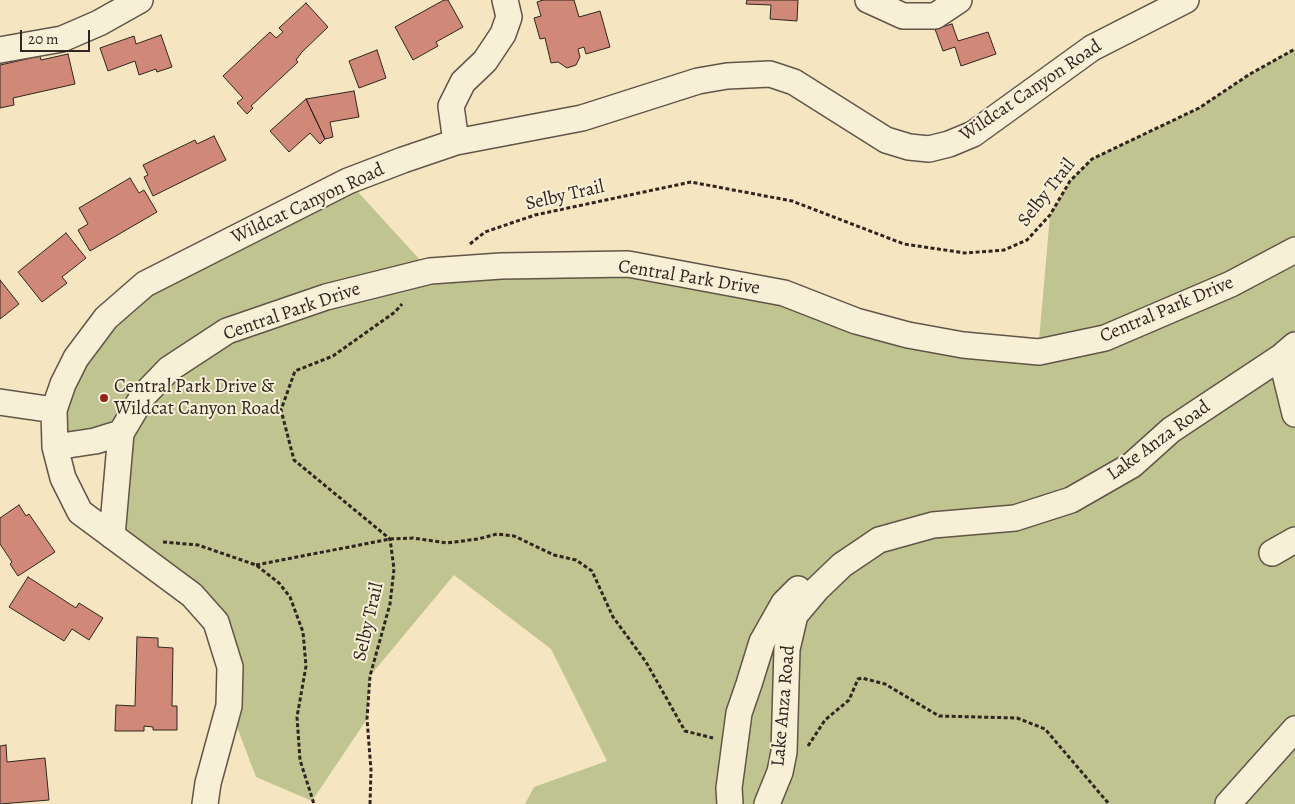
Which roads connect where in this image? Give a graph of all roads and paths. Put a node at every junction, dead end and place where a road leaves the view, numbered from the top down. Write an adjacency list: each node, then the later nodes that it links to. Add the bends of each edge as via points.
1 (140, 0): 7 (street, via 62,39)
2 (505, 0): 8 (street, via 509,16 503,34 464,82 451,106)
3 (868, 0): 4 (street, via 903,16 935,16)
4 (959, 0)
5 (1186, 0): 8 (street, Wildcat Canyon Road, via 1092,48 973,134 929,149 886,140 794,82 770,74 698,81 582,118)
6 (1295, 49): 9 (path, Selby Trail, via 1199,108 1092,159 1070,181 1050,215 1027,240 1004,250 965,253 904,244 792,201 691,182 535,215 485,232)
7 (0, 50)
8 (456, 142): 14 (street, Wildcat Canyon Road, via 348,181 145,284 106,318 76,358)
9 (464, 248)
10 (1295, 250): 11 (street, Central Park Drive, via 1231,284 1104,338 1039,352 963,345 908,335 856,321 784,294 628,264 501,266)
11 (430, 272): 16 (street, Central Park Drive, via 326,297 227,331 170,369 142,396); 19 (path, via 395,312 333,356 295,371 281,410 294,460)
12 (1288, 351): 15 (street); 24 (street, Lake Anza Road, via 1171,430 1132,465 1071,500 1015,518 933,525 879,540)
13 (0, 402): 14 (street)
14 (54, 410): 17 (street, Wildcat Canyon Road)
15 (1295, 414)
16 (121, 433): 17 (street); 18 (street, Central Park Drive)
17 (55, 447): 18 (street, Wildcat Canyon Road, via 63,478 80,512)
18 (112, 536): 28 (street, Wildcat Canyon Road, via 192,595 216,622 230,667 229,706)
19 (390, 539): 23 (path); 26 (path, via 413,538 447,543 496,534 514,536 554,555 576,560 592,571 614,617 646,662 685,731); 30 (path, Selby Trail, via 394,569 390,604 370,676)
20 (1295, 540): 22 (street)
21 (160, 541): 23 (path, via 198,545)
22 (1272, 553)
23 (256, 565): 29 (path, via 279,583 290,597 303,632 306,666 297,717 300,760)
24 (842, 565): 26 (street, Lake Anza Road, via 809,580 784,603 762,642 739,714); 27 (street, Lake Anza Road, via 816,589 795,615 787,649)
25 (1295, 729): 34 (street)
26 (736, 743): 31 (street, Lake Anza Road, via 729,788)
27 (784, 752): 32 (street, Lake Anza Road); 33 (path, via 803,752 825,720 849,700 858,679 862,678 885,684 939,716 1017,718 1045,729)
28 (205, 804)
29 (314, 804)
30 (370, 804)
31 (730, 804)
32 (767, 804)
33 (1109, 804)
34 (1228, 804)

